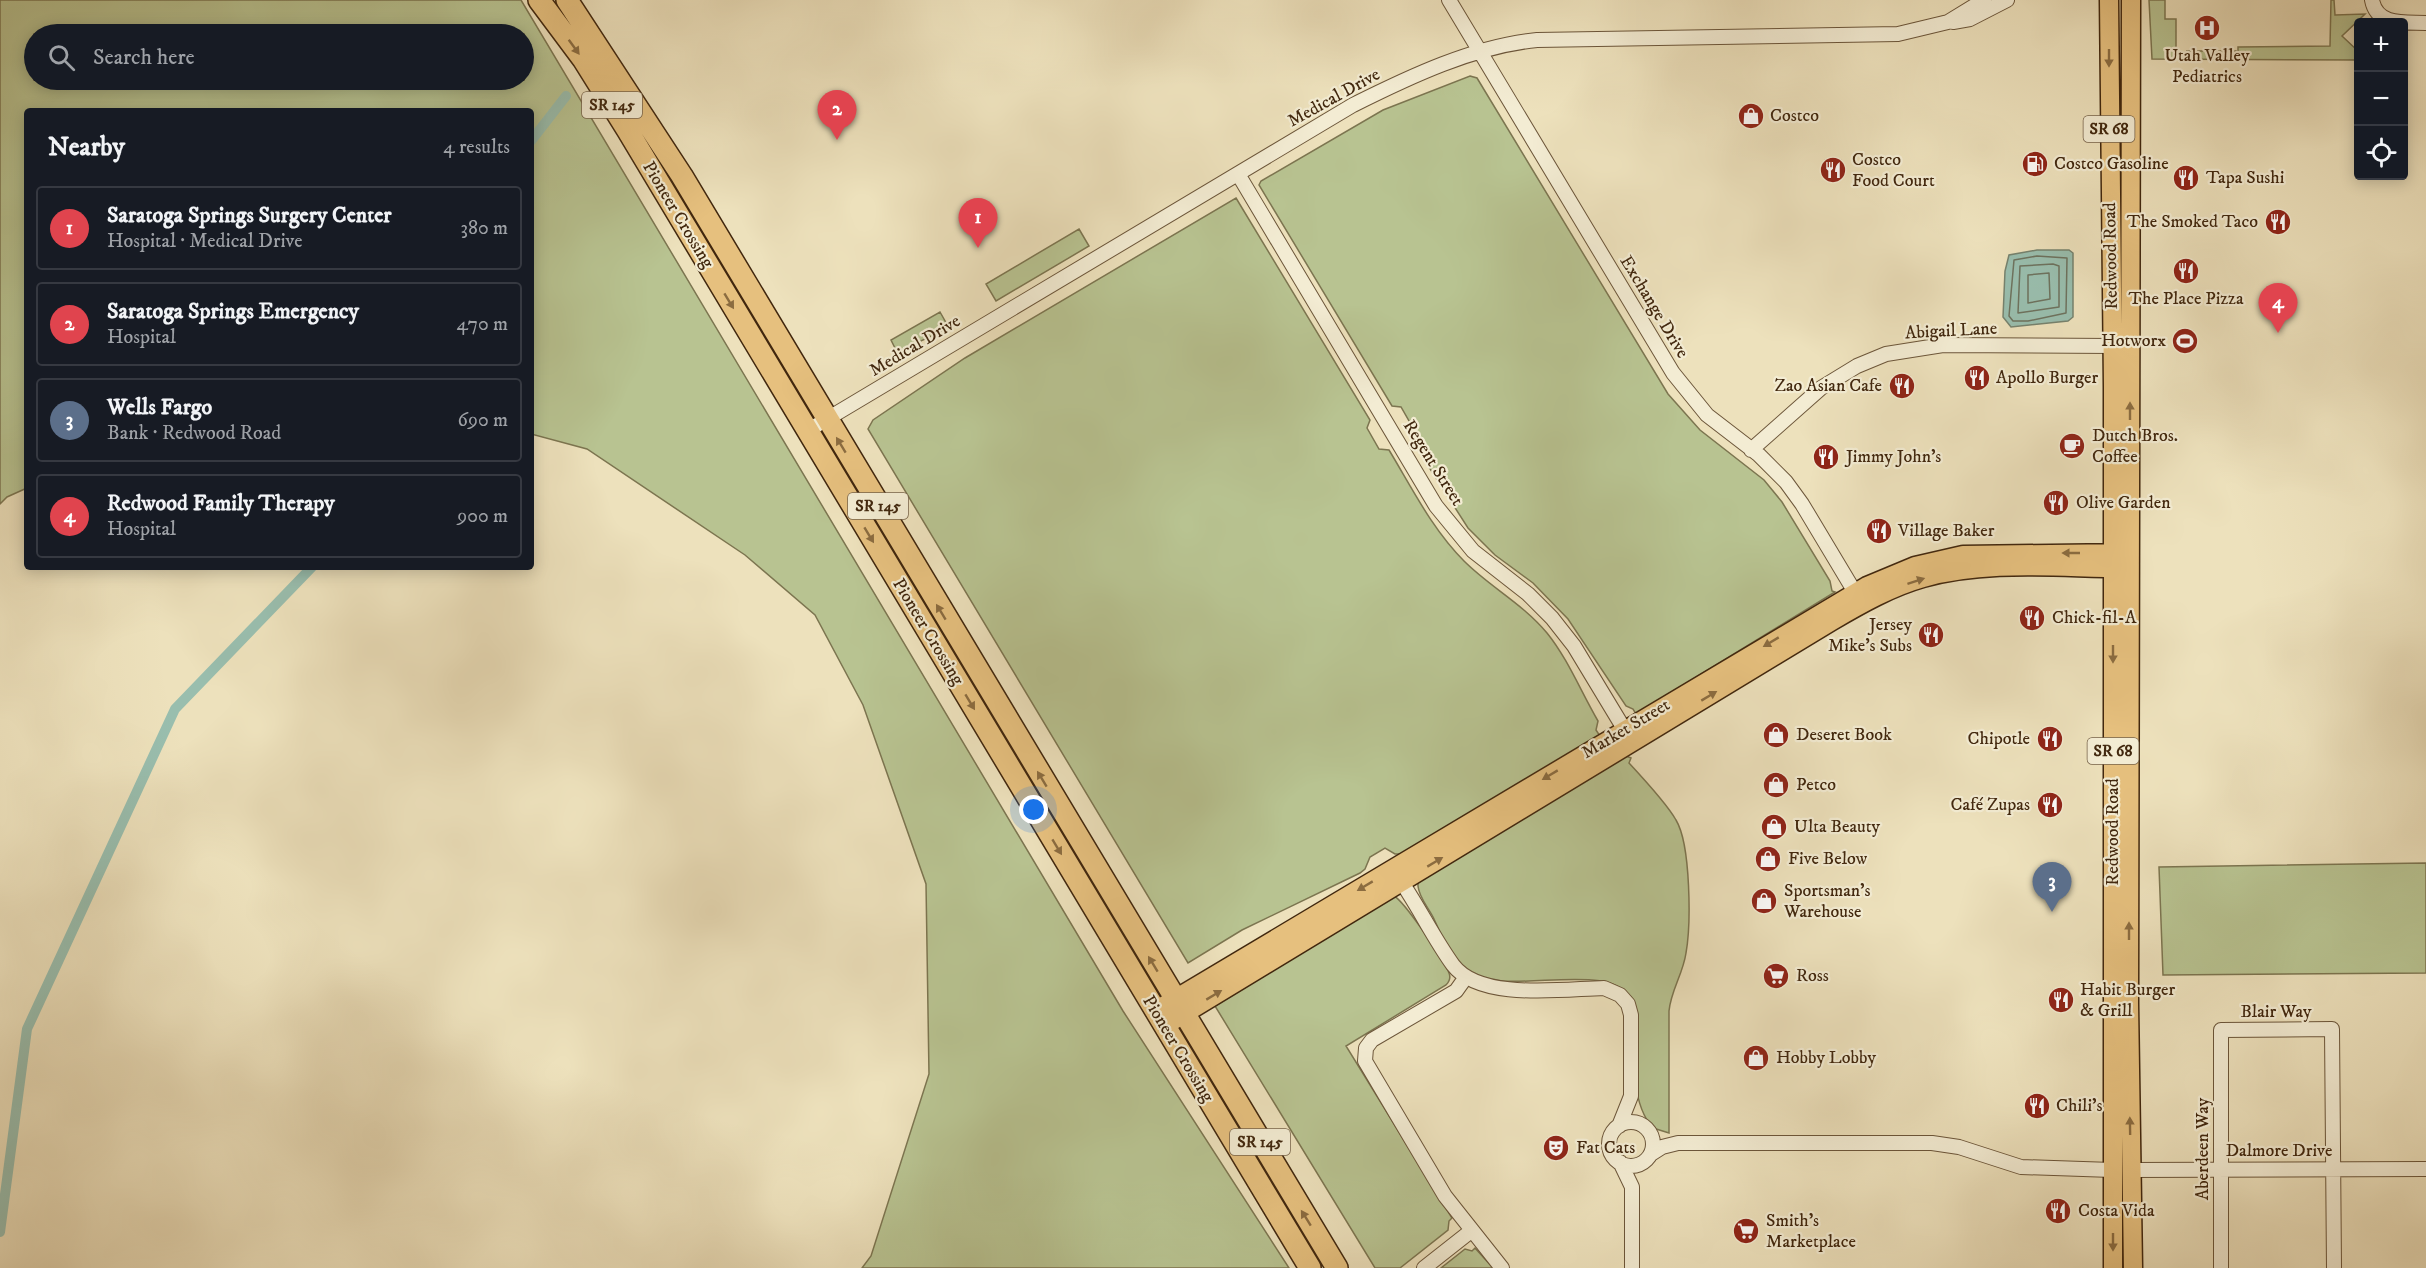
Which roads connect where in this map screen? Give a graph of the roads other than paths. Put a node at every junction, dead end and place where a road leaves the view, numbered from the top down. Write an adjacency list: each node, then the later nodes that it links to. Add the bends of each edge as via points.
1 (539, 0): 15 (highway, Pioneer Crossing / SR 145, one-way to 15, via 606,94)
2 (567, 0): 14 (highway, Pioneer Crossing / SR 145, via 665,149)
3 (1449, 0): 11 (street, Exchange Drive)
4 (1984, 0): 9 (street, Medical Drive)
5 (2007, 0): 9 (street, Medical Drive, via 1970,19)
6 (2109, 0): 13 (main road, Redwood Road / SR 68, one-way to 13)
7 (2131, 0): 17 (main road, Redwood Road / SR 68, one-way to 7)
8 (2375, 7): 10 (street, via 2391,22)
9 (1948, 22): 11 (street, Medical Drive, via 1883,36 1548,39)
10 (2426, 23)
11 (1481, 53): 12 (street, Medical Drive, via 1371,96); 16 (street, Exchange Drive, via 1673,373 1707,415)
12 (1238, 174): 14 (street, Medical Drive); 19 (street, Regent Street, via 1436,506 1473,550 1552,618 1574,646)
13 (2113, 346): 16 (street, Abigail Lane, via 1943,345 1886,354 1834,379); 17 (main road, Redwood Road / SR 68)
14 (826, 419): 15 (street, Medical Drive); 22 (highway, Pioneer Crossing / SR 145, one-way to 14)
15 (807, 431): 23 (highway, Pioneer Crossing / SR 145, one-way to 23)
16 (1751, 450): 18 (street, Exchange Drive, via 1794,492)
17 (2122, 561): 18 (main road, Market Street, via 1962,555 1915,566); 34 (main road, Redwood Road / SR 68, one-way to 34); 35 (main road, Redwood Road / SR 68, one-way to 17)
18 (1859, 598): 19 (main road, Market Street)
19 (1628, 736): 20 (main road, Market Street)
20 (1397, 875): 21 (street, via 1453,965); 22 (main road, Market Street)
21 (1466, 977): 25 (street, via 1496,989 1604,988 1620,995 1631,1015); 37 (street, via 1456,991 1372,1040 1365,1057 1366,1066 1435,1180)
22 (1179, 1007): 23 (main road, Market Street); 39 (highway, Pioneer Crossing / SR 145, one-way to 22)
23 (1160, 1019): 38 (highway, Pioneer Crossing / SR 145)
24 (2221, 1030): 31 (street, Aberdeen Way); 32 (street, Blair Way, via 2332,1029)
25 (1631, 1096): 26 (street); 27 (street)
26 (1618, 1126): 27 (street, via 1632,1122); 30 (street, via 1609,1144 1612,1155)
27 (1647, 1129): 28 (street, via 1661,1139); 29 (street, via 1653,1142)
28 (1678, 1143): 29 (street); 34 (street, via 1932,1143 2021,1167)
29 (1648, 1156): 30 (street, via 1634,1165); 36 (street, via 1636,1175)
30 (1620, 1162): 36 (street, via 1629,1176)
31 (2221, 1169): 32 (street, Dalmore Drive); 35 (street, Dalmore Drive); 45 (street, Aberdeen Way)
32 (2333, 1169): 33 (street, Dalmore Drive); 46 (street)
33 (2426, 1169)
34 (2112, 1170): 43 (main road, Redwood Road / SR 68, one-way to 43)
35 (2132, 1170): 44 (main road, Redwood Road / SR 68)
36 (1632, 1193): 42 (street)
37 (1471, 1231): 40 (street); 41 (street)
38 (1310, 1268)
39 (1337, 1268)
40 (1424, 1268)
41 (1502, 1268)
42 (1632, 1268)
43 (2113, 1268)
44 (2133, 1268)
45 (2221, 1268)
46 (2334, 1268)

